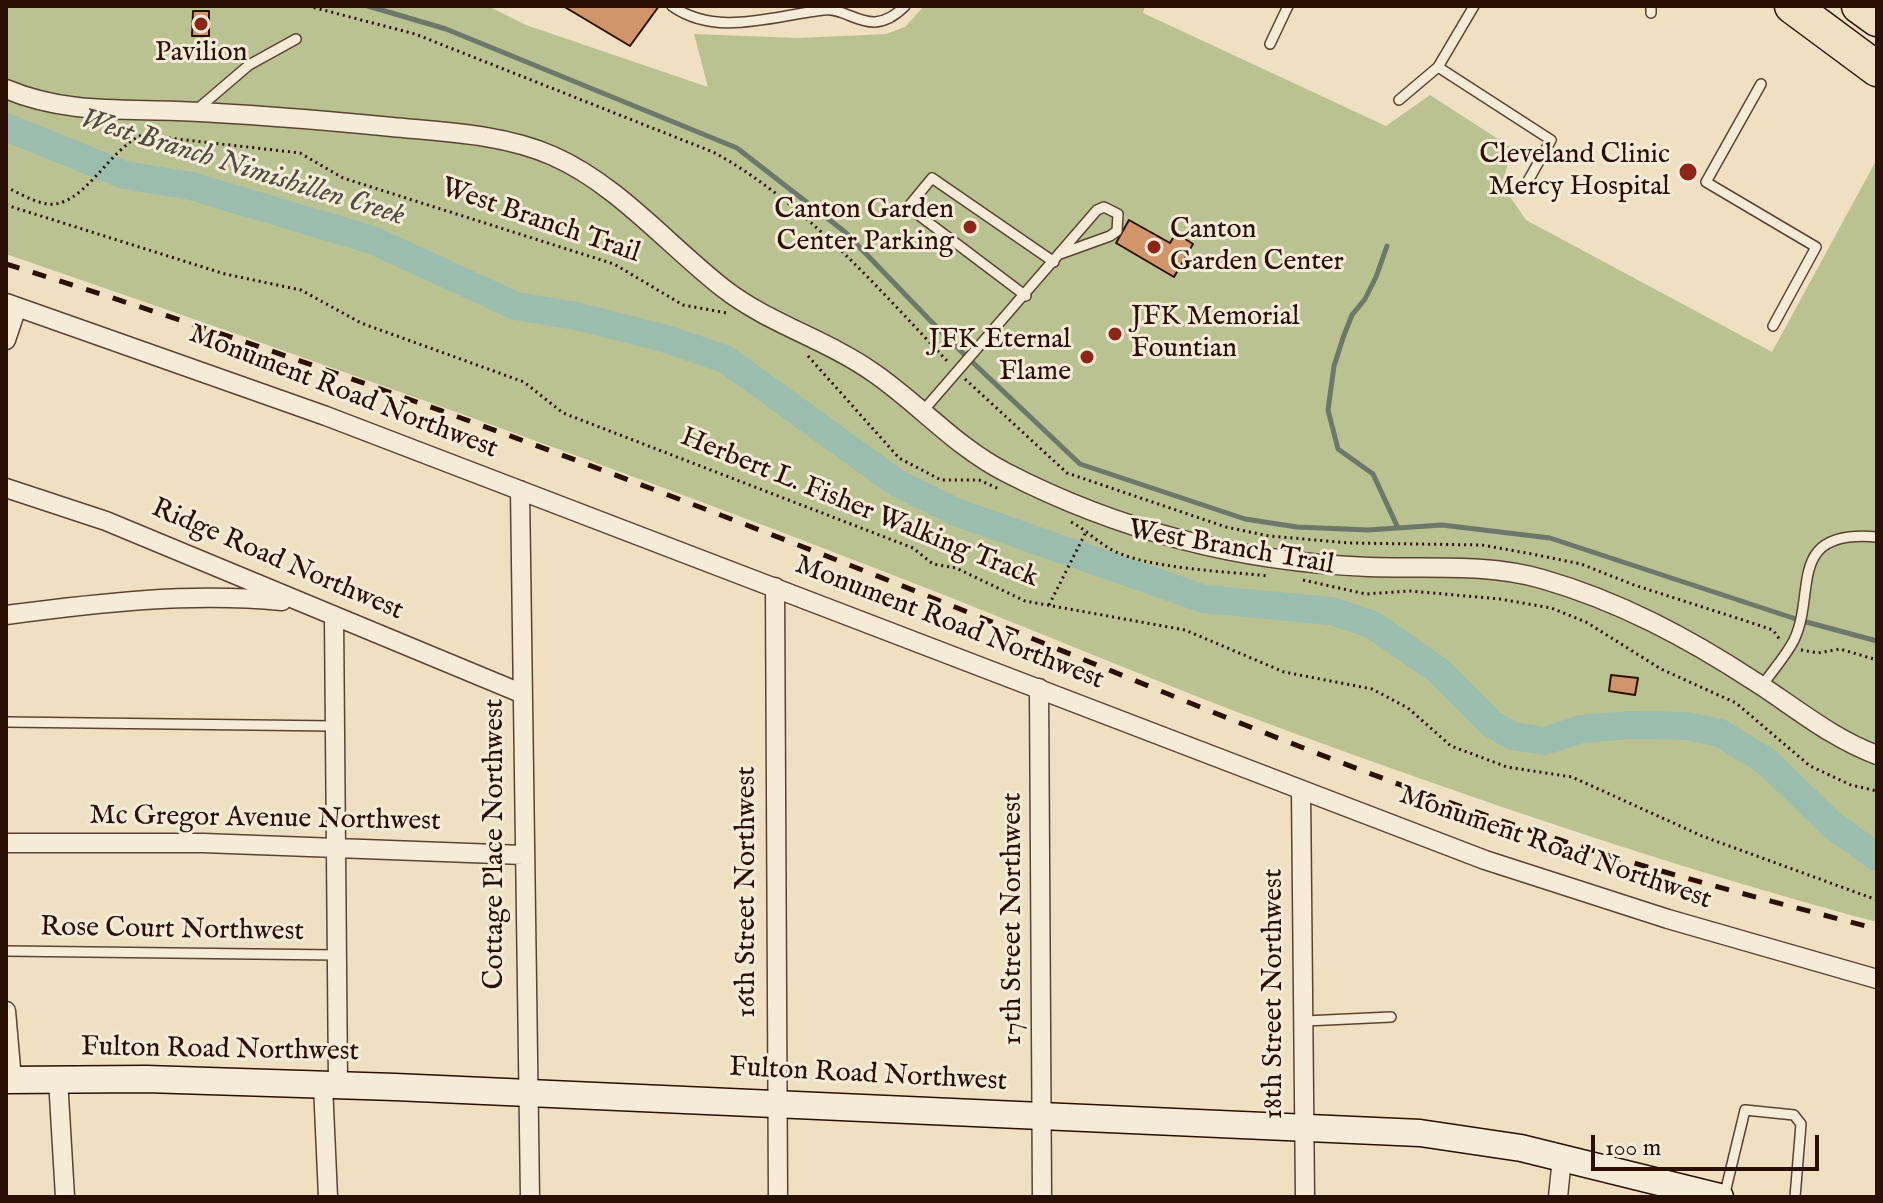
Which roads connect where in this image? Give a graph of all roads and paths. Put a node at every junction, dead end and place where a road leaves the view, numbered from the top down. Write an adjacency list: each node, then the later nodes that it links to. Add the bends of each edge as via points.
1 (308, 6): 27 (path, via 415,34 736,164 773,189)
2 (672, 6): 3 (lane, via 689,16 730,23 828,9 871,22)
3 (905, 6)
4 (1288, 6): 10 (lane)
5 (1474, 6): 11 (lane)
6 (1792, 6): 12 (highway)
7 (1859, 6): 8 (highway)
8 (1877, 19)
9 (296, 39): 16 (lane, via 249,65)
10 (1270, 44)
11 (1438, 67): 15 (lane); 18 (lane, via 1551,140 1528,181)
12 (1877, 69)
13 (1761, 84): 24 (lane, via 1706,182 1816,247)
14 (6, 89): 16 (street, via 85,110)
15 (1399, 100)
16 (194, 112): 28 (street, via 437,131 512,143 553,156 597,182 743,303 849,357)
17 (6, 187): 23 (path, West Branch Trail, via 48,204 62,203 135,137 153,134 300,153 343,178 614,264 683,305)
18 (1533, 191)
19 (6, 205): 39 (path, Herbert L. Fisher Walking Track, via 225,274 301,290 361,323 524,382 563,413 913,548 933,564 956,568 1025,601)
20 (1057, 258): 20 (lane, via 1097,210 1104,207 1118,214 1117,231); 21 (lane); 21 (lane, via 932,178 908,207)
21 (1026, 296): 27 (lane)
22 (11, 305): 25 (street); 30 (street, Monument Road Northwest, via 177,361)
23 (739, 318)
24 (1773, 326)
25 (6, 340)
26 (803, 353): 31 (path, via 899,458 941,480 979,480)
27 (960, 371): 28 (lane); 42 (path, via 1067,473 1226,527 1350,543 1482,545 1581,564 1773,630)
28 (922, 412): 44 (street, via 1000,470 1140,529 1266,558 1528,575 1653,622)
29 (6, 488): 38 (street, Ridge Road Northwest, via 106,521)
30 (520, 490): 37 (street, Monument Road Northwest); 46 (street, Cottage Place Northwest)
31 (1004, 491)
32 (1065, 519): 33 (path, West Branch Trail)
33 (1087, 530): 35 (path, West Branch Trail, via 1106,547 1135,559); 39 (path)
34 (1877, 537): 42 (lane, via 1855,535 1818,552 1806,571)
35 (1270, 576)
36 (1297, 579): 51 (path, West Branch Trail, via 1366,594 1410,591 1551,608 1586,622 1661,669 1736,703 1810,766)
37 (775, 587): 45 (street, Monument Road Northwest); 66 (street, 16th Street Northwest)
38 (297, 603): 40 (street, via 174,596); 41 (street, Ridge Road Northwest)
39 (1049, 605): 55 (path, Herbert L. Fisher Walking Track, via 1185,630 1284,672 1372,689 1408,708 1451,746 1507,767 1572,777 1702,836)
40 (6, 615)
41 (334, 617): 46 (street, Ridge Road Northwest); 48 (street)
42 (1792, 642): 43 (path, via 1818,653 1840,649); 44 (lane)
43 (1877, 660)
44 (1762, 686): 49 (street, via 1818,725)
45 (1039, 688): 50 (street, Monument Road Northwest); 67 (street, 17th Street Northwest)
46 (523, 694): 54 (street, Cottage Place Northwest)
47 (6, 722): 48 (lane)
48 (335, 726): 53 (street)
49 (1877, 755)
50 (1301, 790): 58 (street, Monument Road Northwest, via 1561,886); 61 (street, 18th Street Northwest)
51 (1877, 791)
52 (6, 843): 53 (street, Mc Gregor Avenue Northwest)
53 (336, 847): 54 (street, Mc Gregor Avenue Northwest); 57 (street)
54 (523, 855): 65 (street, Cottage Place Northwest)
55 (1877, 900)
56 (6, 951): 57 (lane, Rose Court Northwest)
57 (337, 955): 64 (street)
58 (1877, 979)
59 (6, 1011): 63 (street)
60 (1391, 1017): 61 (lane)
61 (1305, 1021): 68 (street, 18th Street Northwest)
62 (58, 1079): 63 (main road, Fulton Road Northwest); 64 (main road, Fulton Road Northwest); 70 (street)
63 (9, 1080)
64 (330, 1085): 65 (main road, Fulton Road Northwest); 71 (street)
65 (527, 1094): 66 (main road, Fulton Road Northwest); 72 (street, Cottage Place Northwest)
66 (777, 1104): 67 (main road, Fulton Road Northwest); 73 (street, 16th Street Northwest)
67 (1043, 1116): 68 (main road, Fulton Road Northwest); 74 (street, 17th Street Northwest)
68 (1304, 1129): 69 (main road, Fulton Road Northwest, via 1454,1136); 75 (street, 18th Street Northwest)
69 (1562, 1158): 76 (street); 77 (main road, Fulton Road Northwest)
70 (65, 1197)
71 (328, 1197)
72 (530, 1197)
73 (778, 1197)
74 (1042, 1197)
75 (1305, 1197)
76 (1558, 1197)
77 (1722, 1197): 78 (lane, via 1745,1110 1794,1115 1801,1124)
78 (1795, 1197)

